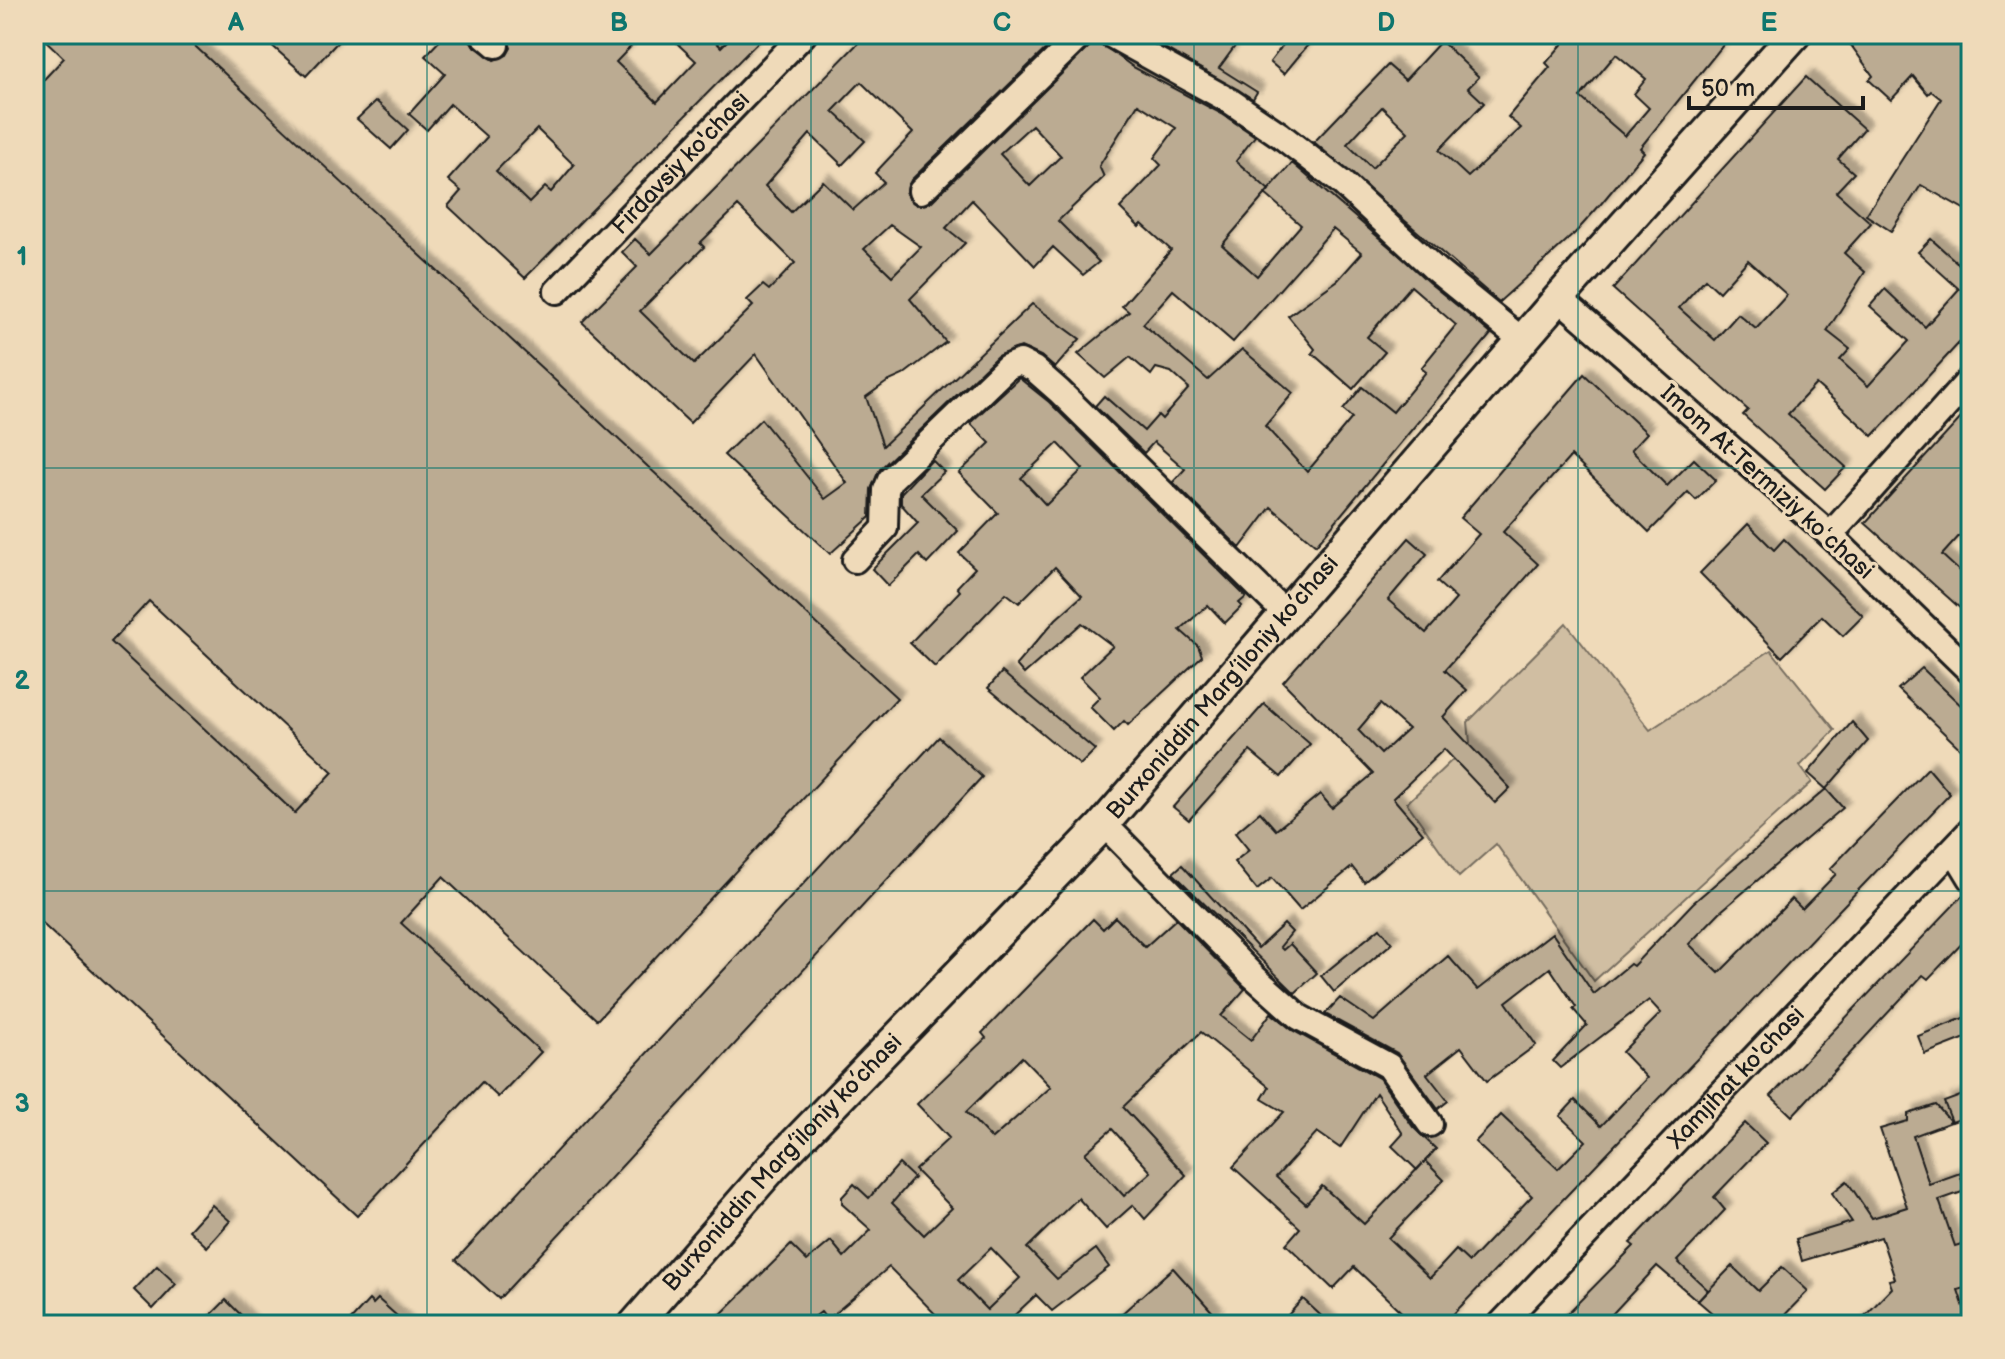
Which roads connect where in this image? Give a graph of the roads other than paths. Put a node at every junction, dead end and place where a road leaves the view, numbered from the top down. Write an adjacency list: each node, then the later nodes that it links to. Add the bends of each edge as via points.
1 (804, 34): 6 (street, Firdavsiy ko'chasi)
2 (1082, 34): 5 (street)
3 (1109, 34): 8 (street, via 1280,135)
4 (1795, 34): 7 (main road, Burxoniddin Marg’iloniy ko’chasi)
5 (921, 191)
6 (557, 291)
7 (1559, 298): 8 (main road, Burxoniddin Marg’iloniy ko’chasi); 10 (street, Imom At-Termiziy koʻchasi)
8 (1522, 340): 12 (main road, Burxoniddin Marg’iloniy ko’chasi)
9 (1971, 378): 10 (street)
10 (1830, 535): 13 (street, Imom At-Termiziy koʻchasi)
11 (855, 560): 12 (street, via 885,528 890,480 1007,367 1020,362 1059,391)
12 (1286, 614): 14 (main road, Burxoniddin Marg’iloniy ko’chasi)
13 (1971, 672)
14 (1102, 822): 18 (street, via 1299,1017 1389,1066); 19 (main road, Burxoniddin Marg’iloniy ko’chasi, via 775,1164)
15 (1971, 830): 16 (street, Xamjihat ko'chasi)
16 (1954, 850): 17 (street); 20 (street, Xamjihat ko'chasi)
17 (1971, 878)
18 (1430, 1124)
19 (634, 1325)
20 (1500, 1325)

